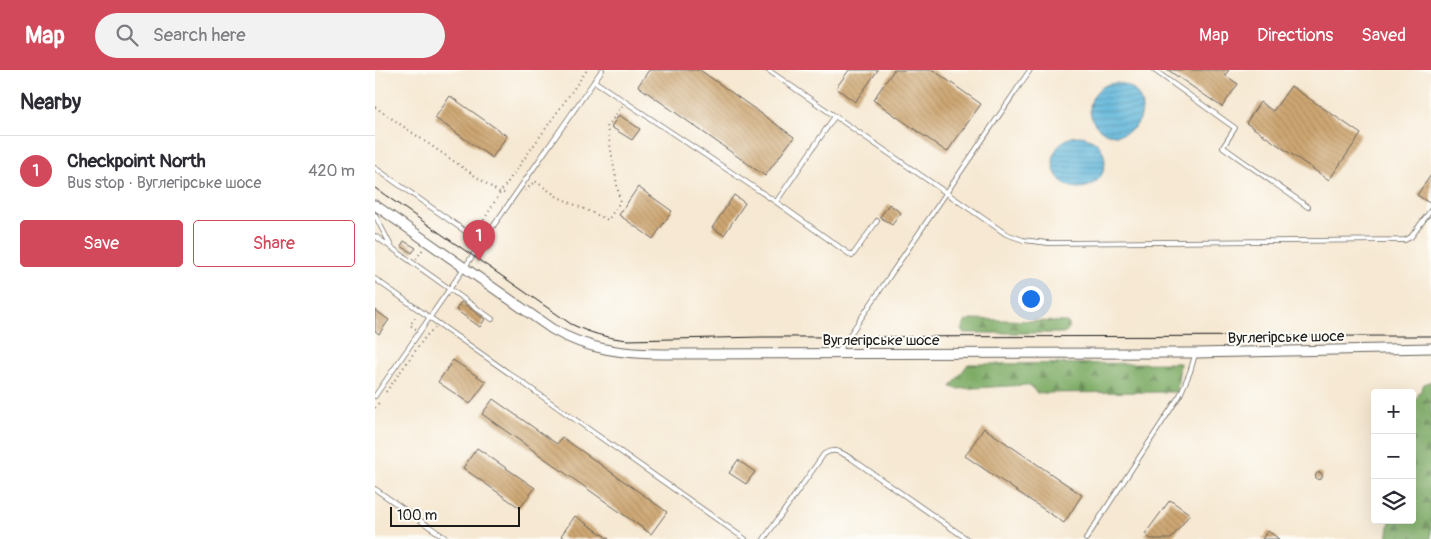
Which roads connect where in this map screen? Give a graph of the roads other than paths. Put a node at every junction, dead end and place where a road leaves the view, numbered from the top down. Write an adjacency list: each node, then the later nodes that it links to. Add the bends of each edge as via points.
1 (602, 70): 5 (lane)
2 (768, 70): 6 (lane)
3 (1030, 70): 8 (lane)
4 (1154, 70): 11 (lane, via 1235,128 1223,147)
5 (594, 81): 9 (lane); 16 (lane)
6 (835, 116): 8 (lane); 9 (lane)
7 (375, 168): 16 (lane)
8 (946, 194): 12 (lane, via 1006,234 1048,243 1405,240 1411,237); 25 (lane)
9 (776, 202): 14 (lane, via 852,256)
10 (375, 205): 18 (street, Вуглегірське шосе)
11 (1307, 207)
12 (1431, 210)
13 (375, 215): 17 (lane)
14 (877, 222)
15 (375, 236): 17 (lane)
16 (482, 243): 18 (lane)
17 (391, 248): 20 (lane)
18 (465, 268): 20 (lane); 25 (street, Вуглегірське шосе, via 553,329 595,348 640,354)
19 (375, 279): 21 (lane)
20 (450, 289): 21 (lane); 22 (lane)
21 (430, 317): 26 (lane); 29 (lane)
22 (492, 319)
23 (1431, 348): 24 (street, Вуглегірське шосе)
24 (1196, 353): 25 (street, Вуглегірське шосе); 32 (lane, via 1181,395)
25 (837, 354)
26 (375, 396)
27 (375, 489): 28 (lane)
28 (447, 539)
29 (745, 539)
30 (764, 539): 31 (lane, via 824,454 836,450)
31 (967, 539)
32 (1086, 539)

